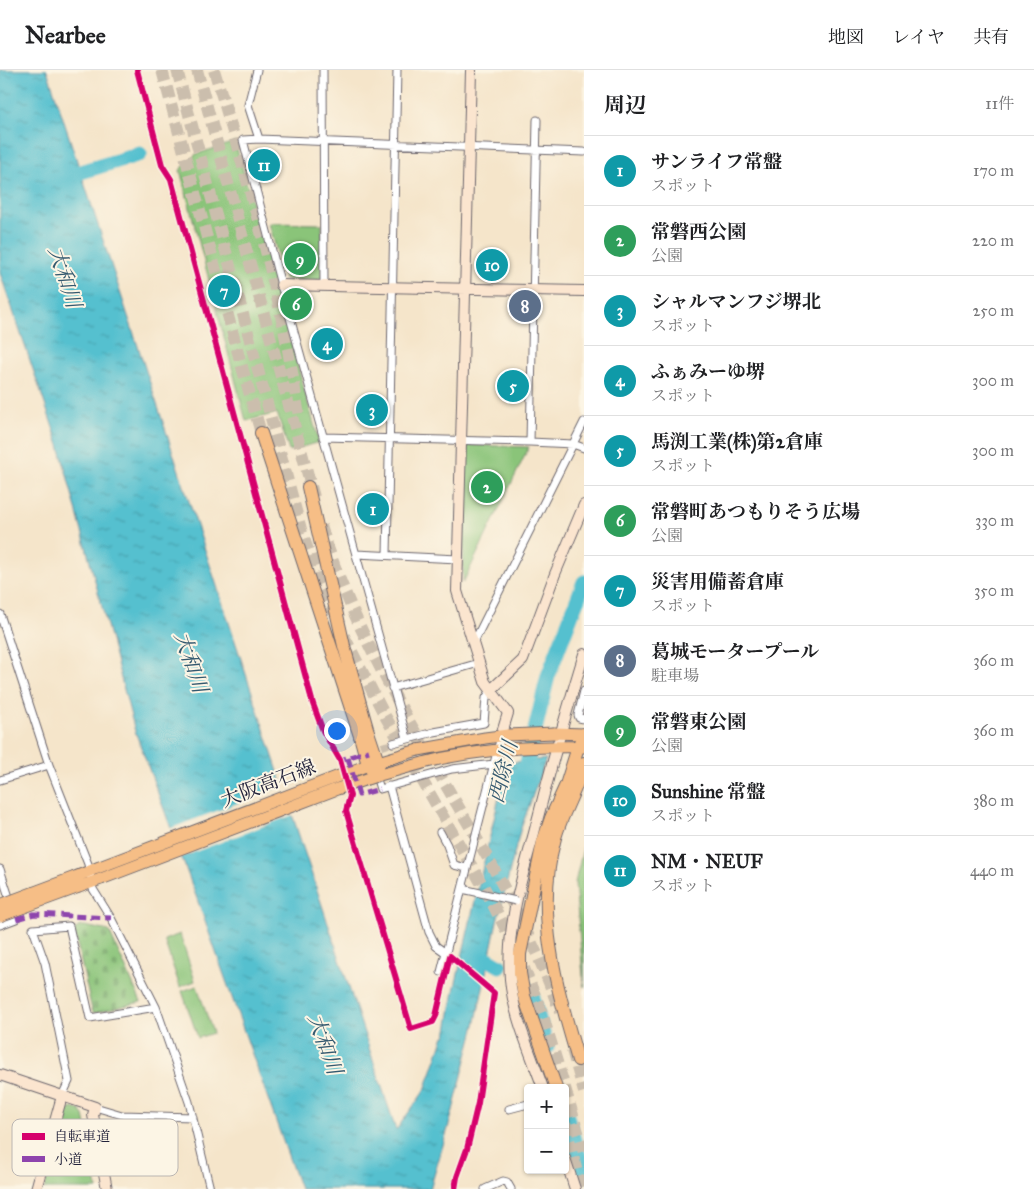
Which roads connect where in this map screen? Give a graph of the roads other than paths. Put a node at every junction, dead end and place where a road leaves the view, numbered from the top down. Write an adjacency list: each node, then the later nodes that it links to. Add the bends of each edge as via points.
1 (257, 70): 6 (street, via 248,105)
2 (324, 70): 7 (street)
3 (397, 70): 8 (street)
4 (471, 71): 9 (street)
5 (537, 120): 10 (street)
6 (259, 139): 7 (street); 12 (street, via 243,140 244,148)
7 (324, 142): 8 (street); 13 (street)
8 (397, 144): 9 (street); 14 (street)
9 (469, 147): 10 (street); 15 (street)
10 (536, 150): 11 (street); 16 (street)
11 (584, 152)
12 (281, 285): 13 (street); 20 (street)
13 (324, 286): 14 (street)
14 (394, 287): 15 (street); 21 (street)
15 (465, 288): 16 (street); 22 (street)
16 (534, 290): 17 (street); 23 (street)
17 (584, 291)
18 (584, 422): 24 (street)
19 (261, 433): 40 (highway)
20 (323, 437): 21 (street); 28 (street)
21 (390, 439): 22 (street); 29 (street)
22 (461, 440): 23 (street); 30 (street)
23 (530, 442): 24 (street)
24 (573, 444): 25 (street); 32 (street)
25 (584, 448)
26 (308, 488): 40 (highway)
27 (584, 505): 36 (street, via 554,574 523,660)
28 (356, 554): 29 (street); 35 (street)
29 (388, 555): 30 (street)
30 (458, 559): 32 (street, via 457,591)
31 (0, 614): 51 (street)
32 (473, 645): 34 (street)
33 (584, 654): 39 (street)
34 (479, 663): 35 (street); 36 (street)
35 (392, 688): 42 (street)
36 (491, 690): 41 (street, via 508,713); 42 (street, via 486,698 484,723)
37 (584, 691): 38 (street, via 578,715)
38 (584, 719)
39 (557, 733): 41 (main road, 大阪高石線, bridge); 43 (main road, 大阪高石線); 45 (street)
40 (364, 734): 48 (highway, bridge)
41 (505, 736): 46 (street); 48 (main road, 大阪高石線, bridge, via 418,750)
42 (407, 738): 44 (street)
43 (583, 739): 45 (main road, 大阪高石線); 72 (highway, via 542,842 520,954 524,996)
44 (393, 743)
45 (554, 746): 46 (main road, 大阪高石線); 62 (street)
46 (501, 750): 50 (street); 52 (main road, 大阪高石線, bridge, via 449,756)
47 (369, 751): 54 (street, via 380,789)
48 (373, 763): 52 (highway, bridge); 58 (main road, 大阪高石線, bridge)
49 (584, 763): 69 (highway, via 555,839 546,899 553,970)
50 (494, 764): 54 (street, via 452,769); 56 (street)
51 (49, 765): 53 (street); 58 (street)
52 (376, 776): 58 (main road, 大阪高石線, bridge)
53 (0, 780)
54 (389, 786): 66 (street, via 429,932 436,946)
55 (440, 832): 56 (street, via 454,865)
56 (467, 868): 60 (street)
57 (0, 869): 61 (street)
58 (94, 875): 59 (main road); 68 (street, via 111,918)
59 (77, 882): 63 (main road, bridge); 64 (main road, bridge)
60 (465, 887): 62 (street, bridge); 66 (street)
61 (3, 893): 65 (street, via 16,919)
62 (516, 901): 71 (street, via 510,936 510,981)
63 (0, 905)
64 (0, 916)
65 (0, 925)
66 (446, 952): 67 (street)
67 (441, 972)
68 (156, 1007): 73 (street, via 90,1018 69,926 33,929 45,963 70,1081); 77 (street)
69 (578, 1060)
70 (0, 1075): 73 (street)
71 (542, 1084)
72 (555, 1084)
73 (62, 1096): 75 (street); 78 (street)
74 (524, 1105): 76 (street)
75 (95, 1107): 77 (street, via 122,1116); 79 (street)
76 (509, 1109)
77 (193, 1117): 85 (street)
78 (56, 1119)
79 (95, 1119)
80 (569, 1170): 88 (street)
81 (40, 1176): 83 (street)
82 (105, 1176): 84 (street)
83 (36, 1189)
84 (107, 1189)
85 (210, 1189)
86 (485, 1189): 87 (street, via 503,1181)
87 (511, 1189)
88 (575, 1189)

